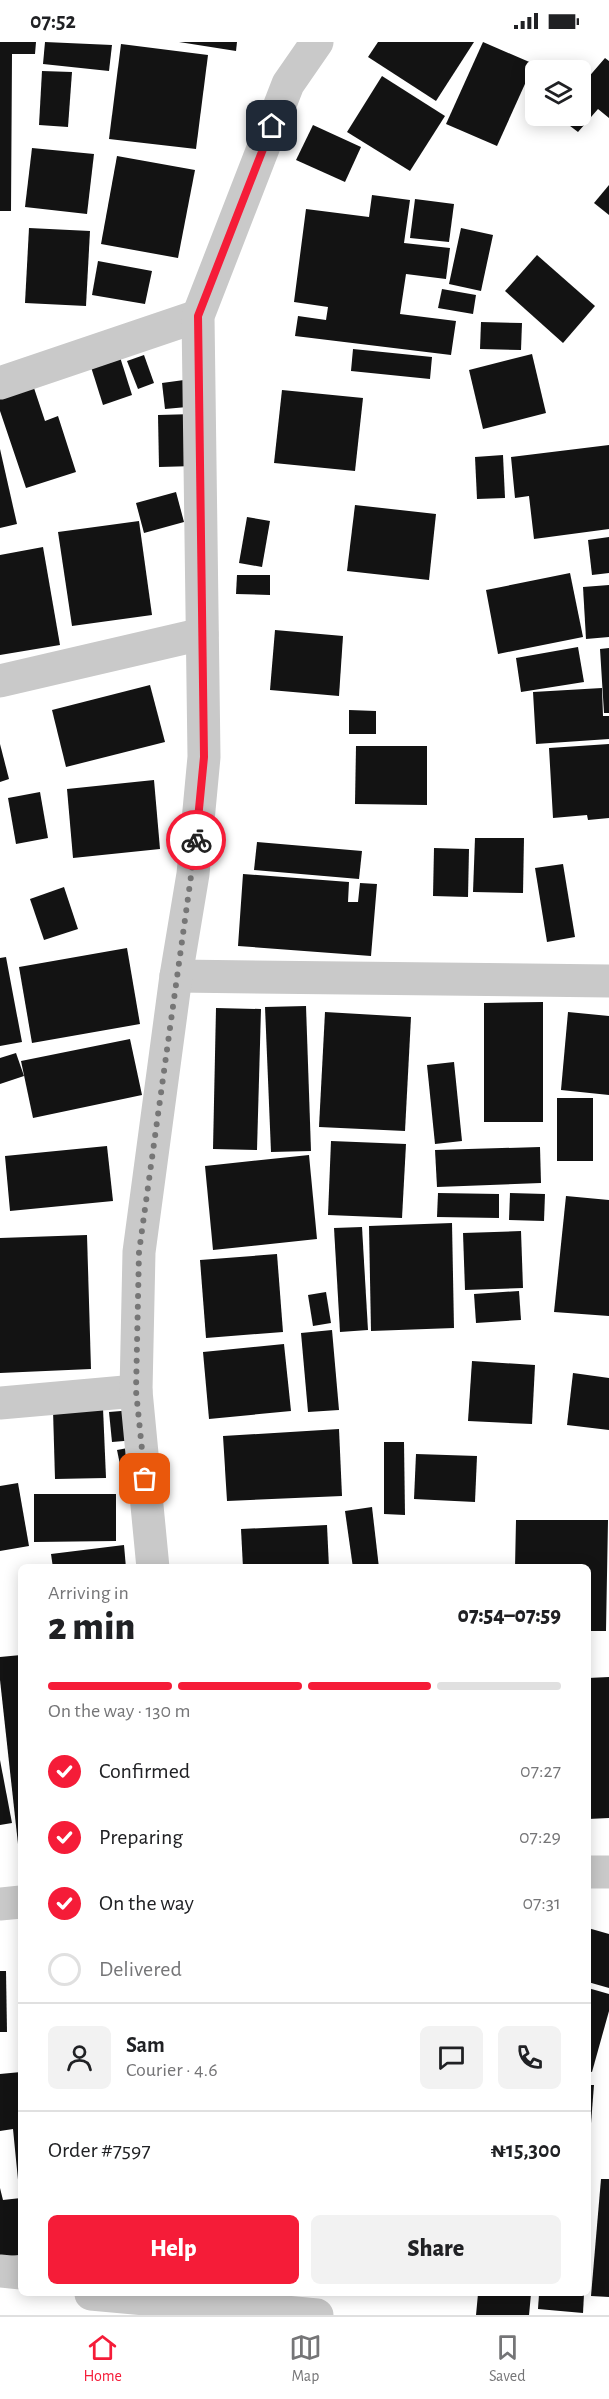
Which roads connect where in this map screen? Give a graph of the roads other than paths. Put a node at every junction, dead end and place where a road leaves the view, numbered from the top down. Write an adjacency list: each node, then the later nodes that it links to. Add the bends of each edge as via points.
1 (317, 42): 2 (street, via 288,84)
2 (198, 316): 3 (street); 4 (street)
3 (0, 383)
4 (202, 634): 5 (street); 6 (street, via 204,757 193,874)
5 (0, 681)
6 (176, 976): 7 (street); 8 (street, via 139,1252)
7 (609, 981)
8 (136, 1391): 9 (street); 10 (street)
9 (0, 1403)
10 (153, 1564)
11 (591, 1872): 12 (street)
12 (609, 1872)
13 (18, 1902): 14 (street)
14 (0, 1904)
15 (0, 2271): 16 (street)
16 (18, 2273)
17 (81, 2296): 19 (street)
18 (113, 2296): 20 (street)
19 (82, 2315)
20 (317, 2315)

